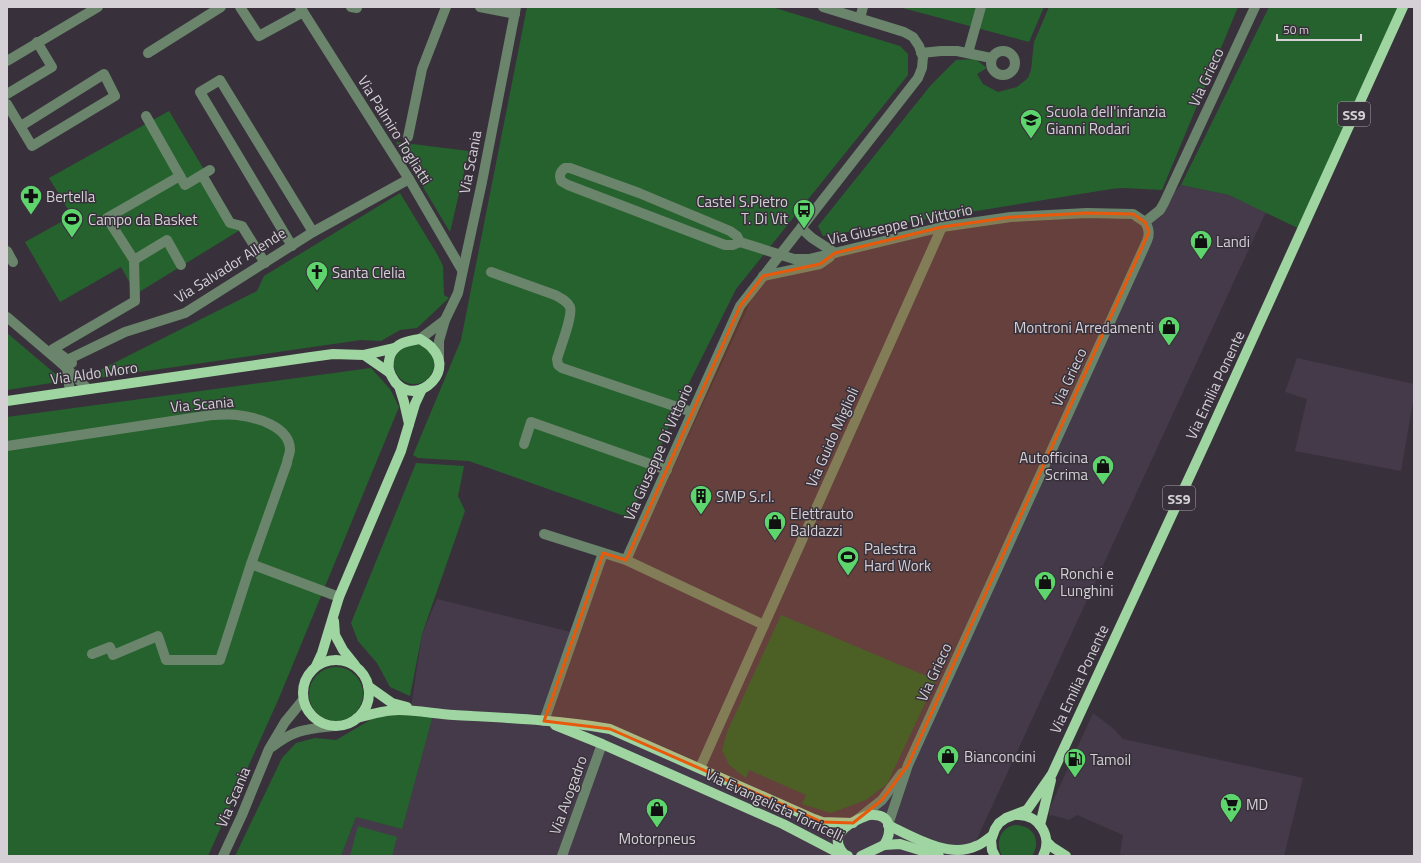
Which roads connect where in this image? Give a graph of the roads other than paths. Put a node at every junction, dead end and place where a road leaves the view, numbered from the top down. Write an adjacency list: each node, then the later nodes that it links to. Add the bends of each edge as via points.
1 (98, 7): 16 (street)
2 (221, 7): 17 (street)
3 (240, 7): 13 (street, via 258,36)
4 (350, 7): 5 (street)
5 (357, 7)
6 (446, 7): 26 (street, via 422,69)
7 (480, 7): 14 (street)
8 (823, 7): 15 (street)
9 (863, 7): 15 (street)
10 (981, 7): 19 (street)
11 (1255, 7): 29 (street, Via Grieco, via 1164,203 1160,210)
12 (1403, 7): 83 (main road, Via Emilia Ponente / SS9)
13 (301, 10): 28 (street, Via Palmiro Togliatti)
14 (515, 11): 42 (street, Via Scania)
15 (860, 18): 18 (street, via 913,37)
16 (37, 42): 21 (street); 22 (street, via 52,67)
17 (148, 53)
18 (921, 53): 19 (street); 31 (street, Via Giuseppe Di Vittorio, via 922,68 918,78)
19 (968, 53): 20 (street)
20 (991, 58)
21 (7, 60)
22 (7, 94)
23 (7, 104): 25 (street)
24 (146, 116): 27 (street)
25 (21, 126): 25 (street, via 32,146 115,96 104,74)
26 (408, 137)
27 (180, 176): 38 (street, via 107,218); 40 (street, via 185,185 206,172 230,223 242,226)
28 (409, 179): 32 (street, Via Salvador Allende); 42 (street, Via Palmiro Togliatti)
29 (1145, 222): 30 (street, Via Giuseppe Di Vittorio, via 1133,214 1044,214); 81 (street, Via Grieco, via 1149,232 1147,241)
30 (942, 227): 36 (street, Via Giuseppe Di Vittorio); 69 (street, Via Guido Miglioli)
31 (801, 228): 36 (street); 37 (street, Via Giuseppe Di Vittorio)
32 (313, 232): 34 (street, Via Salvador Allende); 34 (street, via 220,80 200,92)
33 (740, 242): 33 (street, via 730,231 638,193 570,168 561,171 561,181 576,188 725,245); 37 (street)
34 (292, 246): 40 (street, Via Salvador Allende)
35 (7, 251): 39 (street)
36 (835, 253): 37 (street, Via Giuseppe Di Vittorio, via 809,259 794,259); 44 (street, via 820,264)
37 (780, 255): 44 (street, Via Giuseppe Di Vittorio)
38 (134, 260): 41 (street, via 167,240); 51 (street, via 135,301 53,349)
39 (14, 262)
40 (265, 263): 51 (street, Via Salvador Allende, via 185,313 125,332)
41 (181, 265)
42 (462, 270): 46 (street, Via Scania, via 458,293)
43 (491, 272): 58 (street, via 555,295 569,305 570,316 557,359 558,365 562,368)
44 (764, 276): 58 (street, Via Giuseppe Di Vittorio, via 740,306)
45 (7, 317): 51 (street)
46 (445, 320): 47 (street, Via Scania); 50 (street, Via Scania, via 439,341)
47 (420, 339): 48 (main road, Via Scania, via 407,341); 50 (main road, via 433,349)
48 (395, 348): 49 (main road, Via Scania); 52 (main road, via 388,364)
49 (364, 355): 52 (main road); 54 (main road, Via Aldo Moro, via 334,354)
50 (439, 362): 55 (main road, Via Scania, via 437,376)
51 (67, 363): 54 (street); 56 (street)
52 (390, 373): 53 (main road)
53 (399, 386): 55 (main road, via 406,390); 59 (main road)
54 (88, 389): 56 (main road, Via Aldo Moro)
55 (422, 390): 59 (main road, Via Scania)
56 (70, 392): 57 (main road, Via Aldo Moro)
57 (7, 401)
58 (692, 412): 62 (street, Via Giuseppe Di Vittorio)
59 (409, 426): 67 (main road, Via Scania, via 393,471)
60 (524, 444): 62 (street, via 532,422)
61 (7, 446): 66 (street, Via Scania, via 212,415 236,414 262,421 284,435 290,450)
62 (667, 470): 65 (street, Via Giuseppe Di Vittorio)
63 (544, 534): 64 (street)
64 (603, 553): 65 (street); 77 (street)
65 (626, 560): 69 (street)
66 (251, 564): 67 (street); 70 (street, Via Scania, via 220,660 166,660 158,636 113,655 110,647)
67 (339, 597): 68 (main road, Via Scania)
68 (334, 613): 71 (main road, Via Scania); 72 (main road, Via Scania, via 335,635)
69 (764, 625): 82 (street, Via Guido Miglioli)
70 (92, 654)
71 (316, 666): 72 (main road, via 336,660); 74 (main road, Via Scania, via 305,681)
72 (356, 666): 73 (main road, Via Scania)
73 (368, 686): 75 (main road, Via Evangelista Torricelli, via 392,703); 76 (main road, via 367,703)
74 (304, 700): 78 (main road, via 314,718); 79 (street, Via Scania, via 285,722)
75 (422, 712): 76 (main road, Via Evangelista Torricelli, via 399,710); 77 (main road, Via Evangelista Torricelli)
76 (357, 718): 78 (main road, Via Scania)
77 (544, 721): 80 (main road, Via Evangelista Torricelli); 82 (main road, Via Evangelista Torricelli, via 610,729)
78 (334, 726): 79 (street, Via Scania, via 306,729)
79 (281, 737): 94 (street, Via Scania, via 269,749)
80 (602, 744): 84 (main road, Via Evangelista Torricelli); 95 (street, Via Avogadro)
81 (908, 765): 86 (street, via 882,800); 87 (street)
82 (700, 768): 84 (main road, Via Evangelista Torricelli); 86 (main road, Via Evangelista Torricelli, via 822,822)
83 (1052, 774): 85 (main road, SS9, via 1027,810); 88 (main road, SS9)
84 (693, 784): 93 (main road, Via Evangelista Torricelli)
85 (1013, 815): 88 (main road, via 1031,817); 89 (main road, via 999,822)
86 (853, 822): 87 (main road, Via Evangelista Torricelli, via 876,815 884,818); 93 (main road, Via Evangelista Torricelli, via 843,829 838,838 839,845)
87 (888, 825): 89 (main road, Via Evangelista Torricelli, via 934,846 954,850 975,846); 91 (main road, via 889,836)
88 (1040, 825): 90 (main road)
89 (992, 836): 98 (main road)
90 (1047, 842): 99 (main road); 100 (main road)
91 (884, 845): 92 (main road); 97 (main road, via 900,844)
92 (871, 853): 96 (main road)
93 (846, 855)
94 (223, 856)
95 (562, 856)
96 (861, 856)
97 (939, 856)
98 (994, 856)
99 (1043, 856)
100 (1066, 856)

